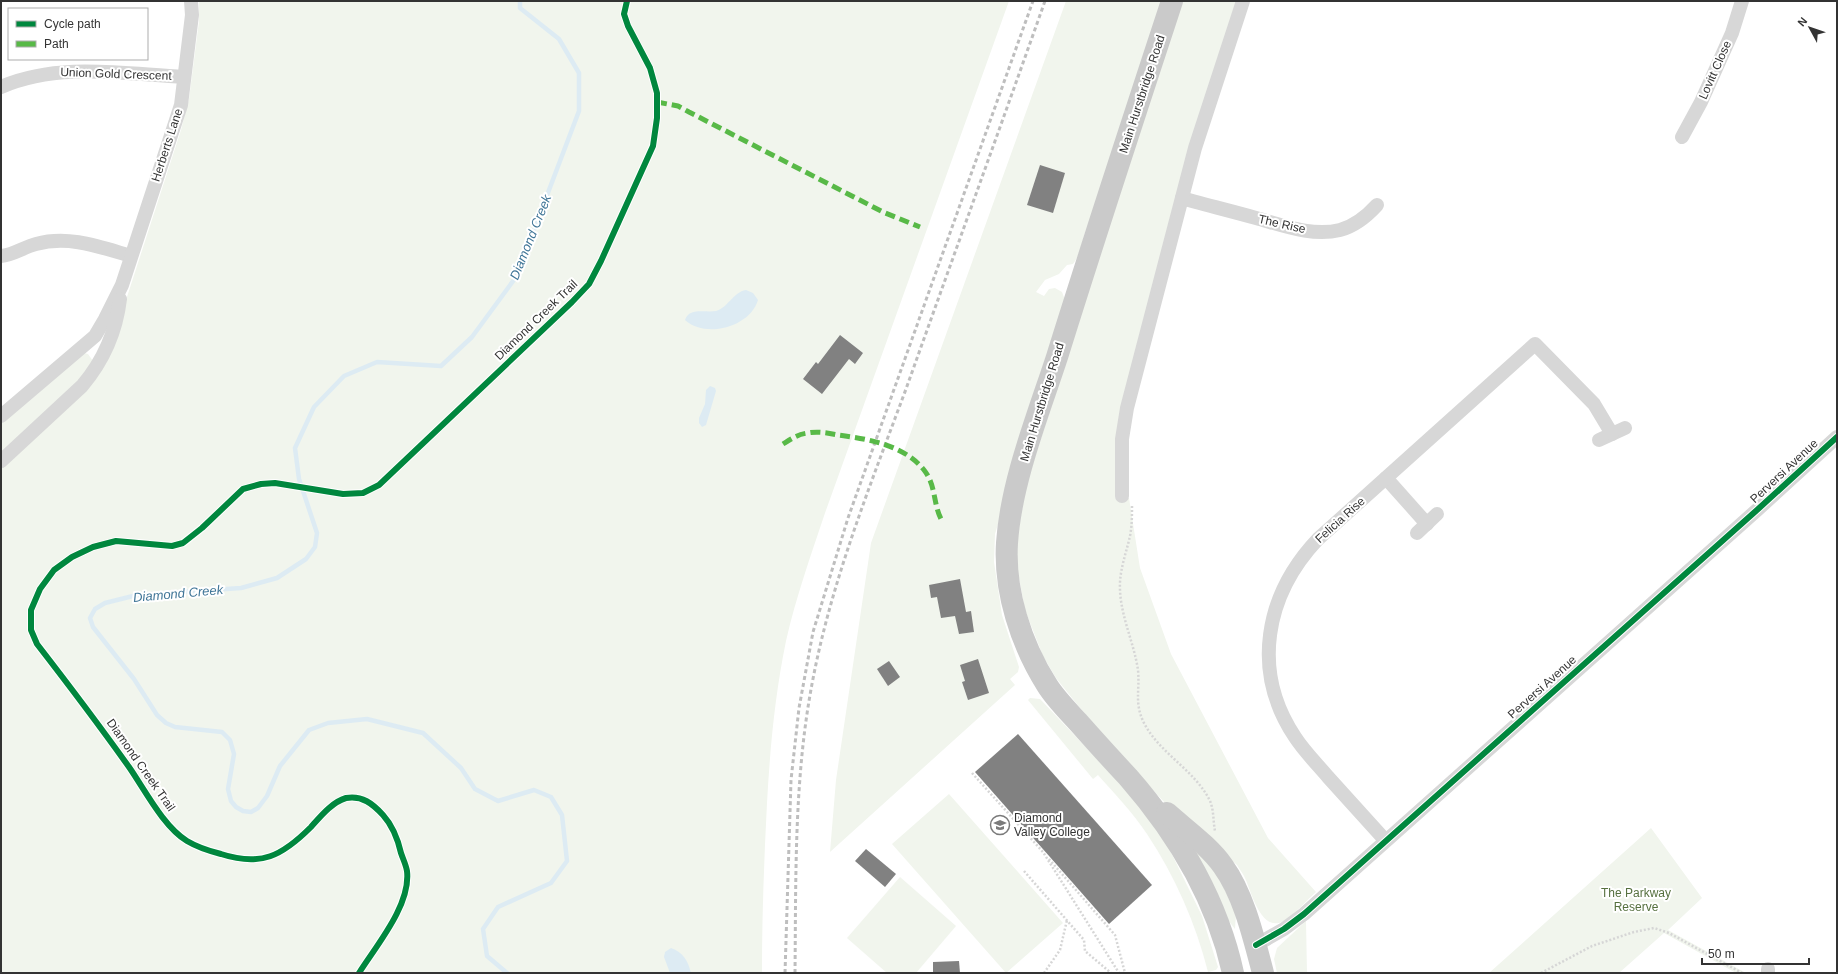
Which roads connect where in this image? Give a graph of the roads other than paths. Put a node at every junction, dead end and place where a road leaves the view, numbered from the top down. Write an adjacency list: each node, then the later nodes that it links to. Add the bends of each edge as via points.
1 (191, 1): 5 (street, Herberts Lane, via 192,15)
2 (1172, 1): 22 (main road, Main Hurstbridge Road, via 1015,492 1007,543 1011,592 1030,654 1048,686)
3 (1243, 1): 8 (street, via 1200,131)
4 (1742, 1): 7 (street, Lovitt Close, via 1732,33)
5 (184, 77): 6 (street, Union Gold Crescent, via 55,72 35,75); 11 (street, Herberts Lane, via 180,105)
6 (1, 87)
7 (1682, 137)
8 (1182, 198): 9 (street, The Rise, via 1292,228 1322,232 1350,226); 20 (street, via 1125,415 1122,439)
9 (1378, 205)
10 (1, 256): 11 (street, via 36,244 54,241 86,243)
11 (131, 256): 12 (street, Herberts Lane)
12 (122, 285): 13 (street, Herberts Lane, via 99,330); 14 (street, Herberts Lane, via 115,328)
13 (79, 349): 14 (street, via 85,349 95,355); 15 (street, Herberts Lane)
14 (97, 367): 18 (street, Herberts Lane, via 82,386)
15 (1, 416)
16 (1625, 428): 19 (street, Felicia Rise, via 1605,437 1594,404 1535,344)
17 (1837, 437): 23 (street, Perversi Avenue)
18 (1, 461)
19 (1386, 478): 21 (street, via 1422,529); 23 (street, Felicia Rise, via 1318,539 1298,561 1275,609 1269,643 1271,679 1286,723 1305,751)
20 (1127, 500)
21 (1437, 514)
22 (1131, 780): 24 (main road, Main Hurstbridge Road, via 1223,866 1240,899); 25 (main road, Main Hurstbridge Road, via 1173,835 1194,871 1205,893)
23 (1385, 840): 24 (street, Perversi Avenue, via 1292,923)
24 (1256, 945): 25 (main road); 26 (main road, Main Hurstbridge Road)
25 (1231, 965)
26 (1263, 973)

